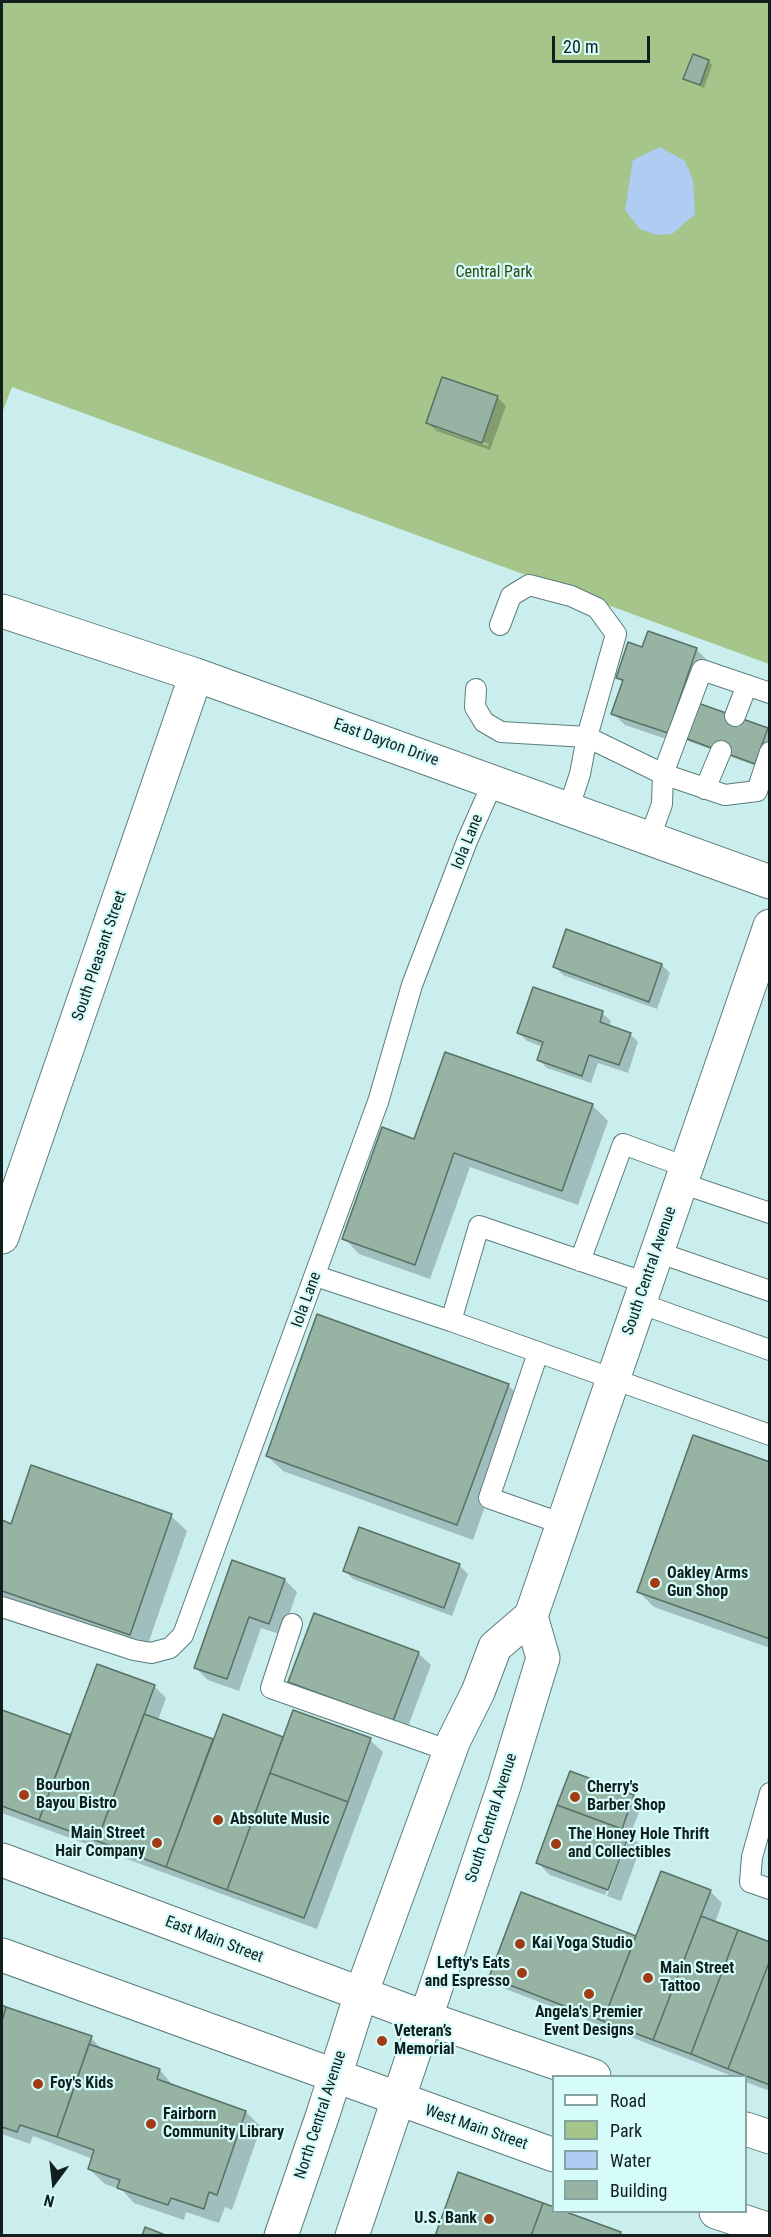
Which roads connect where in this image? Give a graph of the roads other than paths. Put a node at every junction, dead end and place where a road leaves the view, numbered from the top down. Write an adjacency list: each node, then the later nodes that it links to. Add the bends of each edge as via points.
1 (2, 611): 3 (street, East Dayton Drive)
2 (500, 625): 8 (lane, via 511,596 529,585 571,596 597,608 616,634)
3 (196, 675): 12 (street, East Dayton Drive); 20 (street, South Pleasant Street)
4 (747, 685): 6 (lane); 7 (lane); 11 (lane, via 702,670)
5 (476, 689): 8 (lane, via 475,707 484,722 501,732)
6 (770, 693)
7 (735, 716)
8 (587, 736): 11 (lane); 14 (lane)
9 (721, 751): 13 (lane)
10 (770, 752): 13 (lane, via 757,791 725,795)
11 (663, 774): 13 (lane); 15 (lane, via 662,804)
12 (493, 782): 14 (street, East Dayton Drive); 23 (lane, Iola Lane, via 412,985 378,1102)
13 (705, 789)
14 (568, 810): 15 (street, East Dayton Drive)
15 (649, 840): 16 (street, East Dayton Drive)
16 (770, 882)
17 (770, 926): 18 (street, South Central Avenue)
18 (683, 1175): 19 (lane); 21 (street, South Central Avenue); 22 (lane, via 623,1144)
19 (770, 1213)
20 (2, 1237)
21 (657, 1252): 24 (lane); 25 (street, South Central Avenue)
22 (580, 1261): 25 (lane); 26 (lane, via 479,1226)
23 (316, 1276): 26 (lane); 32 (lane, Iola Lane, via 183,1635 170,1648 151,1653)
24 (770, 1291)
25 (643, 1293): 27 (lane); 29 (street, South Central Avenue)
26 (451, 1321): 28 (lane)
27 (770, 1350)
28 (538, 1353): 29 (lane); 31 (lane, via 489,1498)
29 (613, 1380): 30 (lane); 31 (street, South Central Avenue)
30 (770, 1435)
31 (563, 1524): 33 (street, South Central Avenue)
32 (2, 1607)
33 (531, 1616): 35 (street, via 495,1647); 41 (street, South Central Avenue, via 543,1658)
34 (292, 1624): 35 (lane, via 272,1688)
35 (450, 1751): 40 (street)
36 (770, 1793): 38 (lane, via 752,1857 750,1882)
37 (2, 1860): 40 (street, East Main Street)
38 (770, 1889)
39 (2, 1954): 43 (street)
40 (361, 1994): 41 (street, East Main Street); 43 (street, North Central Avenue)
41 (426, 2018): 42 (street); 44 (street)
42 (591, 2075)
43 (334, 2077): 44 (street); 50 (street, North Central Avenue)
44 (399, 2100): 47 (street, West Main Street); 51 (street)
45 (747, 2129): 46 (street)
46 (770, 2137)
47 (552, 2154)
48 (722, 2213): 49 (street)
49 (770, 2230)
50 (281, 2235)
51 (352, 2235)

